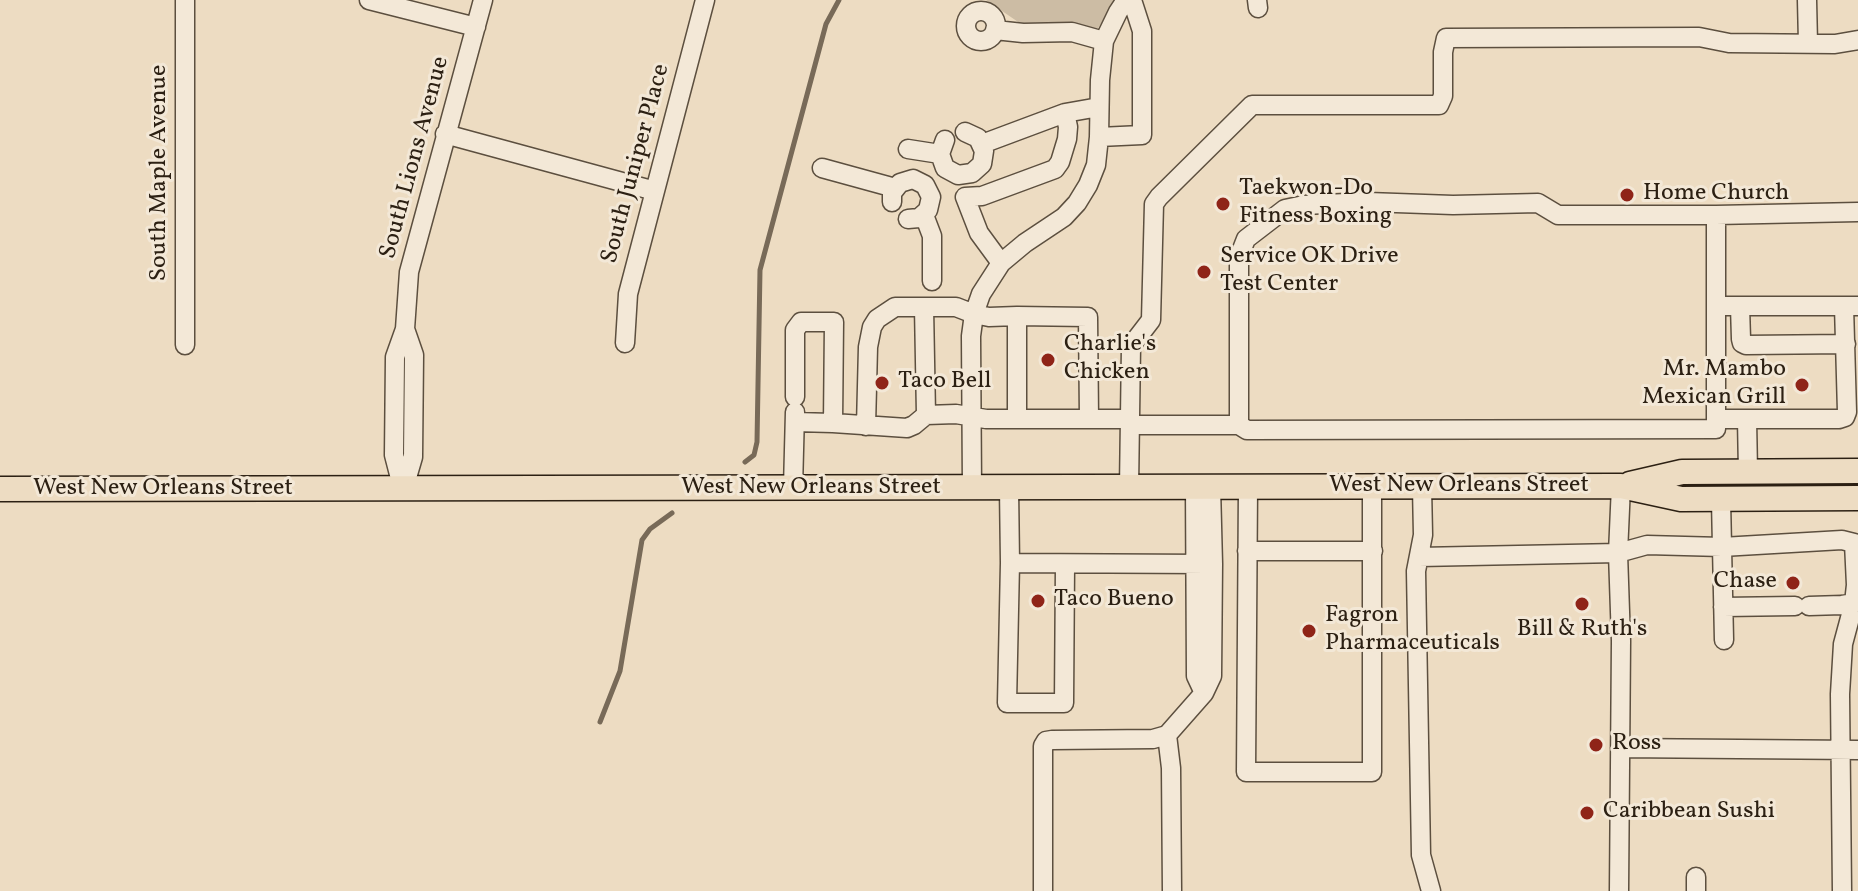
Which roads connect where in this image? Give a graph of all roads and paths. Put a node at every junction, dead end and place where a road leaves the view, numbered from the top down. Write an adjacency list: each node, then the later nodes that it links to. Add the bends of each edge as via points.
1 (185, 0): 36 (street, South Maple Avenue)
2 (369, 0): 7 (street)
3 (483, 0): 7 (street, South Lions Avenue)
4 (705, 0): 21 (street, South Juniper Place)
5 (1129, 0): 10 (street); 16 (street, via 1142,31 1142,135)
6 (1807, 0): 11 (street)
7 (476, 27): 15 (street, South Lions Avenue)
8 (995, 30): 10 (street, via 1072,32)
9 (1858, 40): 11 (street)
10 (1104, 41): 12 (street)
11 (1808, 43): 44 (street, via 1729,43 1699,37 1446,38 1439,105 1252,105 1154,204 1151,320 1131,346)
12 (1099, 107): 13 (street); 16 (street)
13 (1065, 113): 17 (street); 22 (street, via 1067,139 1055,169 982,196)
14 (965, 132): 17 (street)
15 (445, 134): 21 (street); 60 (street, South Lions Avenue, via 409,272 405,329 395,357 394,455)
16 (1099, 137): 26 (street, via 1096,165 1077,203)
17 (982, 144): 20 (street, via 982,164)
18 (908, 149): 20 (street, via 942,147 945,168)
19 (822, 168): 23 (street, via 893,195 906,180 920,181 929,190)
20 (966, 175): 22 (street)
21 (655, 191): 34 (street, South Juniper Place, via 628,294)
22 (965, 197): 23 (street, via 943,199); 26 (street, via 979,233)
23 (921, 212): 27 (street, via 932,236)
24 (1858, 212): 25 (street)
25 (1716, 215): 28 (street); 46 (street, via 1558,215 1538,203 1368,202 1285,209 1246,239 1239,257)
26 (1001, 263): 32 (street)
27 (932, 281)
28 (1716, 306): 29 (street); 42 (street)
29 (1740, 306): 30 (street); 35 (street, via 1741,339 1746,345)
30 (1851, 306): 35 (street)
31 (924, 307): 32 (street, via 956,307); 38 (street); 47 (street, via 895,307 872,327)
32 (974, 314): 33 (street); 39 (street)
33 (1017, 316): 40 (street); 41 (street, via 1088,317)
34 (625, 343)
35 (1846, 344): 43 (street, via 1845,417)
36 (185, 345)
37 (795, 410): 45 (street); 45 (street, via 795,330 801,322 834,322); 55 (street)
38 (926, 415): 39 (street); 47 (street, via 907,428)
39 (971, 417): 40 (street); 59 (street)
40 (1017, 418): 41 (street)
41 (1089, 419): 44 (street)
42 (1716, 419): 43 (street); 46 (street, via 1716,429 1247,430)
43 (1747, 419): 49 (street)
44 (1130, 422): 46 (street); 57 (street)
45 (833, 423): 47 (street)
46 (1239, 425)
47 (866, 426)
48 (1858, 471): 49 (main road, West New Orleans Street)
49 (1748, 472): 50 (main road, West New Orleans Street, via 1682,472)
50 (1621, 486): 54 (main road, West New Orleans Street); 62 (main road, West New Orleans Street, via 1681,499); 66 (street)
51 (1203, 487): 52 (main road, West New Orleans Street); 57 (main road, West New Orleans Street); 69 (street)
52 (1248, 487): 53 (main road, West New Orleans Street); 64 (street)
53 (1372, 487): 54 (main road, West New Orleans Street); 65 (street)
54 (1422, 487): 67 (street)
55 (793, 488): 59 (main road, West New Orleans Street); 60 (main road, West New Orleans Street)
56 (1009, 488): 57 (main road, West New Orleans Street); 59 (main road, West New Orleans Street); 68 (street)
57 (1129, 488)
58 (0, 489): 60 (main road, West New Orleans Street)
59 (972, 489)
60 (403, 490)
61 (1858, 498): 62 (main road, West New Orleans Street)
62 (1721, 500): 63 (street)
63 (1722, 547): 66 (street, via 1647,545); 71 (street, via 1854,543); 72 (street)
64 (1247, 551): 65 (street); 65 (street, via 1246,772 1372,772)
65 (1373, 551)
66 (1618, 553): 67 (street); 75 (street)
67 (1419, 557): 79 (street, via 1421,855)
68 (1010, 563): 70 (street); 70 (street, via 1007,703 1064,703)
69 (1204, 564): 70 (street); 74 (street, via 1196,676 1204,693)
70 (1065, 565)
71 (1854, 603): 72 (street); 76 (street, via 1843,644 1840,694)
72 (1723, 607): 73 (street)
73 (1724, 640)
74 (1167, 735): 77 (street, via 1046,741); 78 (street)
75 (1620, 748): 76 (street); 80 (street)
76 (1849, 750): 81 (street)
77 (1043, 891)
78 (1172, 891)
79 (1431, 891)
80 (1619, 891)
81 (1842, 891)

